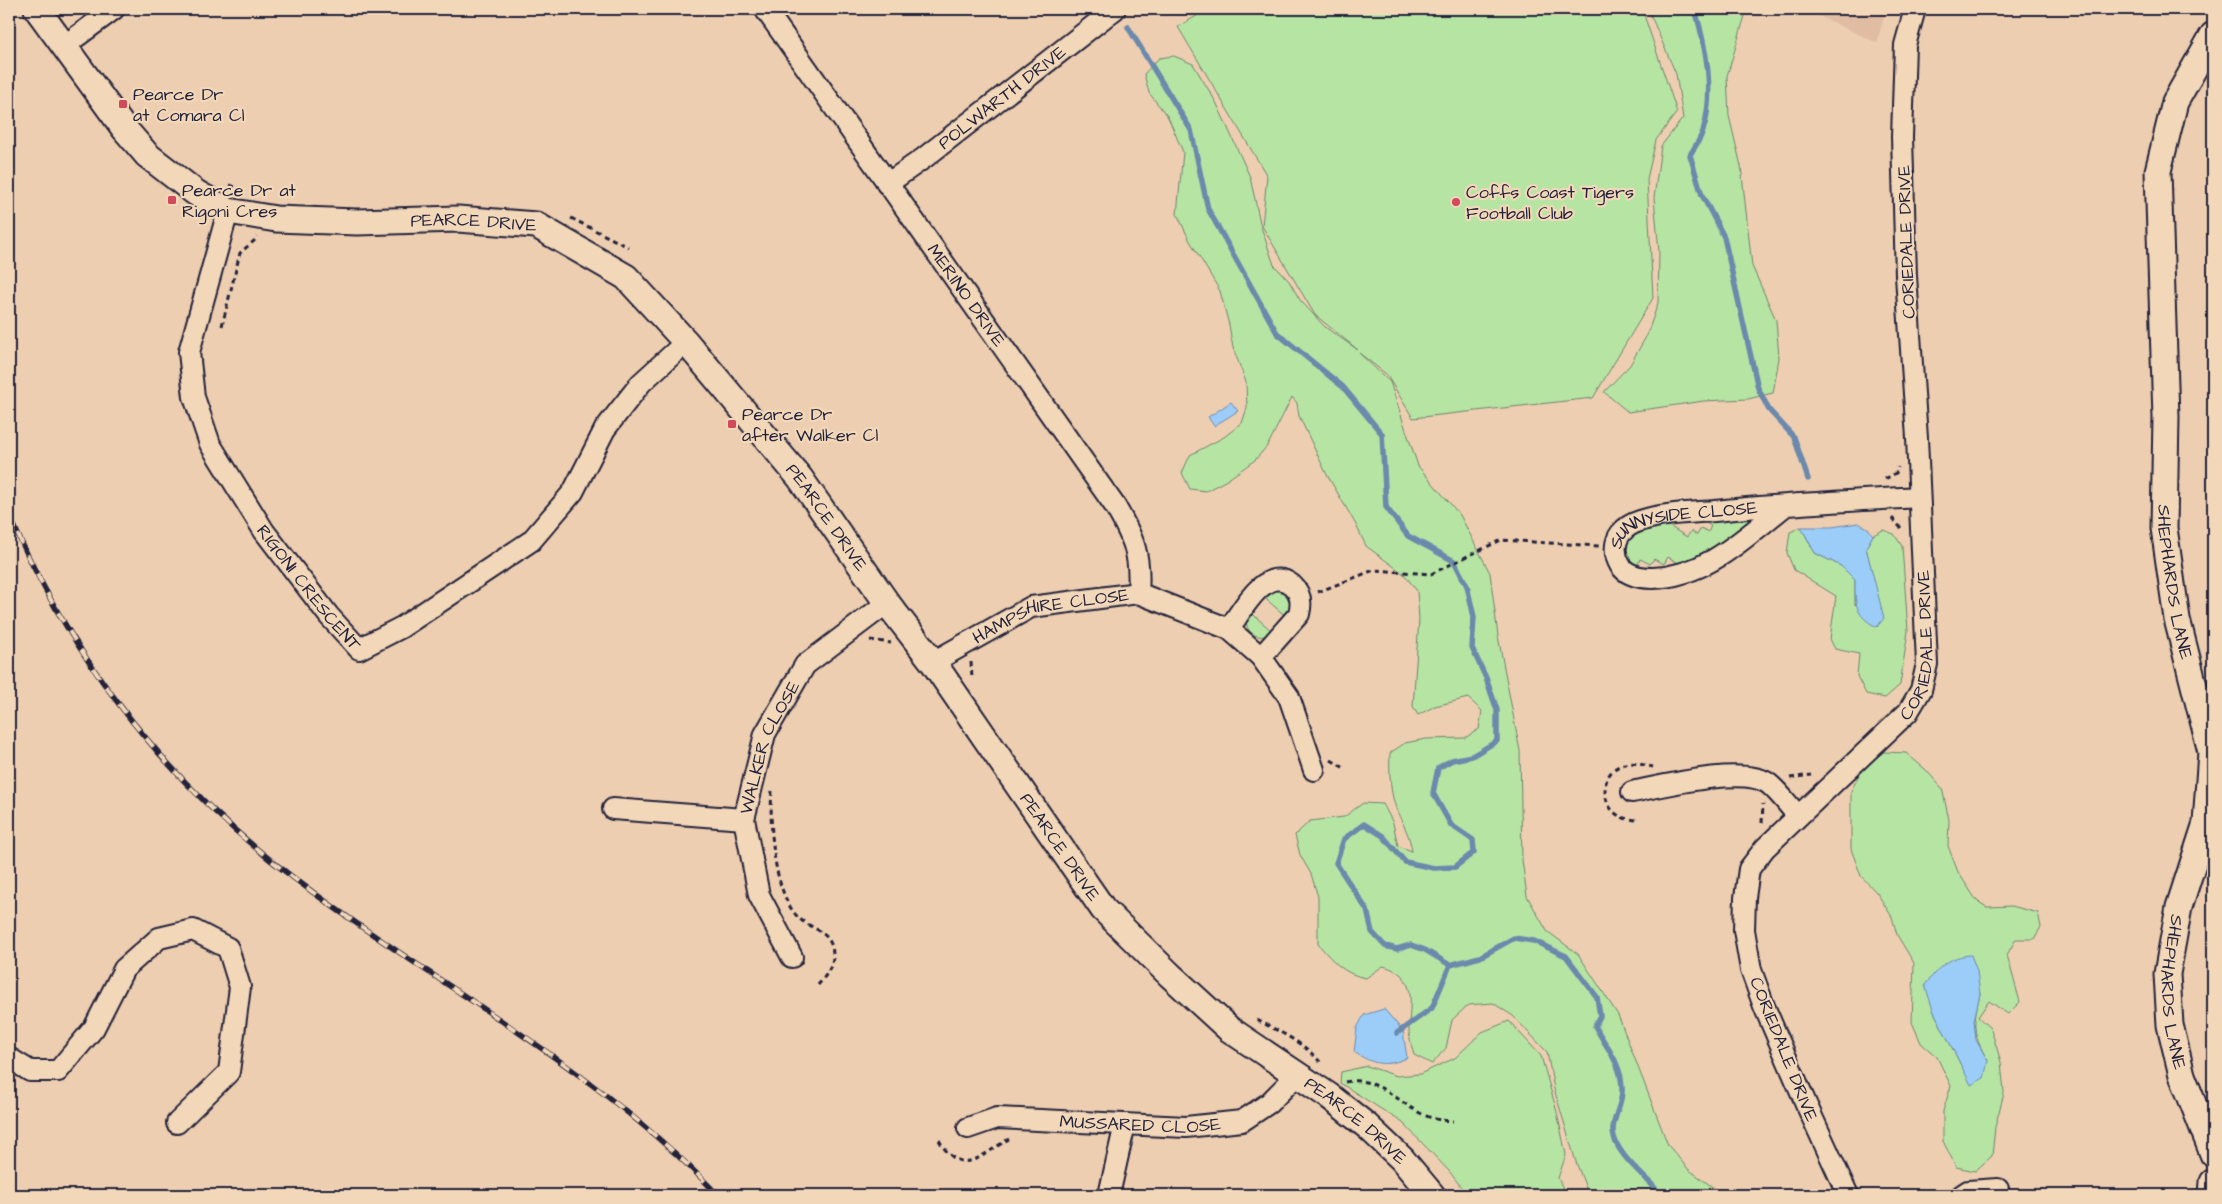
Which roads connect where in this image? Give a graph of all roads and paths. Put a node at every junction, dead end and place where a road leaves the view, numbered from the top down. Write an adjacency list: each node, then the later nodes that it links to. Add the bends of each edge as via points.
1 (37, 9): 7 (street, PEARCE DRIVE)
2 (114, 9): 7 (street)
3 (765, 9): 8 (street, MERINO DRIVE)
4 (1115, 9): 8 (street, POLWARTH DRIVE)
5 (1914, 9): 15 (street, CORIEDALE DRIVE, via 1905,45 1902,137 1906,276)
6 (2213, 35): 55 (street, SHEPHARDS LANE, via 2175,102 2158,172 2166,417 2164,528 2177,619 2211,752 2206,823 2179,907 2167,974 2170,1025 2182,1075)
7 (64, 46): 9 (street, PEARCE DRIVE, via 147,155 196,193)
8 (887, 184): 22 (street, MERINO DRIVE, via 1115,506 1132,535 1140,566)
9 (228, 211): 12 (street, PEARCE DRIVE, via 276,220 458,219 536,225 626,277); 12 (street, RIGONI CRESCENT, via 189,352 194,397 210,444 264,531 329,616 359,649 402,627 530,541 573,492 605,429 641,383)
10 (257, 233): 11 (path, via 255,240 240,253)
11 (222, 326)
12 (686, 342): 24 (street, PEARCE DRIVE, via 800,478)
13 (1900, 464): 14 (path, via 1896,473)
14 (1878, 481)
15 (1919, 497): 16 (street, SUNNYSIDE CLOSE); 39 (street, CORIEDALE DRIVE, via 1927,664 1921,690 1908,712)
16 (1786, 505): 16 (street, SUNNYSIDE CLOSE, via 1671,515 1640,521 1630,525 1617,540 1616,559 1628,574 1642,578 1662,578 1695,570 1728,550)
17 (1890, 517): 18 (path)
18 (1904, 532)
19 (1604, 539): 20 (path)
20 (1602, 546): 21 (path); 23 (path, via 1501,540 1431,574 1374,570)
21 (1602, 552)
22 (1138, 593): 25 (street, HAMPSHIRE CLOSE); 30 (street, HAMPSHIRE CLOSE, via 1031,607)
23 (1312, 595)
24 (887, 603): 30 (street, PEARCE DRIVE); 40 (street, WALKER CLOSE, via 805,665 765,734)
25 (1229, 629): 28 (street, HAMPSHIRE CLOSE); 28 (street, via 1259,587 1268,581 1278,579 1296,588 1302,604 1299,614)
26 (866, 640): 27 (path)
27 (896, 643)
28 (1261, 657): 33 (street, HAMPSHIRE CLOSE, via 1289,697)
29 (971, 660): 31 (path)
30 (933, 662): 47 (street, PEARCE DRIVE, via 1103,908 1229,1029)
31 (972, 682)
32 (1662, 767): 41 (path, via 1624,764 1608,778 1604,789 1611,810 1623,818)
33 (1314, 770)
34 (1817, 770): 35 (path, via 1810,776)
35 (1787, 778)
36 (773, 786): 43 (path, via 770,815 774,857 782,886 793,910 823,933 832,945 830,971)
37 (1632, 792): 39 (street, via 1708,778 1742,776 1768,783)
38 (613, 809): 40 (street)
39 (1798, 816): 60 (street, CORIEDALE DRIVE, via 1765,848 1750,870 1744,930 1751,970 1764,1006)
40 (744, 819): 42 (street, WALKER CLOSE, via 759,895)
41 (1636, 820)
42 (792, 957)
43 (818, 985)
44 (1250, 1016): 46 (path, via 1292,1038)
45 (9, 1058): 50 (street, via 30,1070 58,1071 94,1028 124,969 158,938 193,930 228,948 240,987 229,1072)
46 (1322, 1065)
47 (1297, 1075): 51 (street, MUSSARED CLOSE, via 1269,1103 1242,1121 1186,1127); 59 (street, PEARCE DRIVE, via 1367,1126 1402,1159)
48 (1340, 1083): 49 (path, via 1358,1079 1372,1083 1423,1115)
49 (1453, 1121)
50 (176, 1122)
51 (1125, 1124): 52 (street, MUSSARED CLOSE, via 997,1118); 58 (street)
52 (968, 1128)
53 (1012, 1138): 54 (path, via 982,1158 969,1161 957,1159 946,1152)
54 (939, 1140)
55 (2213, 1154)
56 (2213, 1182): 62 (street)
57 (1998, 1189): 61 (street, via 1968,1191)
58 (1109, 1195)
59 (1432, 1195)
60 (1848, 1195)
61 (1962, 1195)
62 (2212, 1195)

